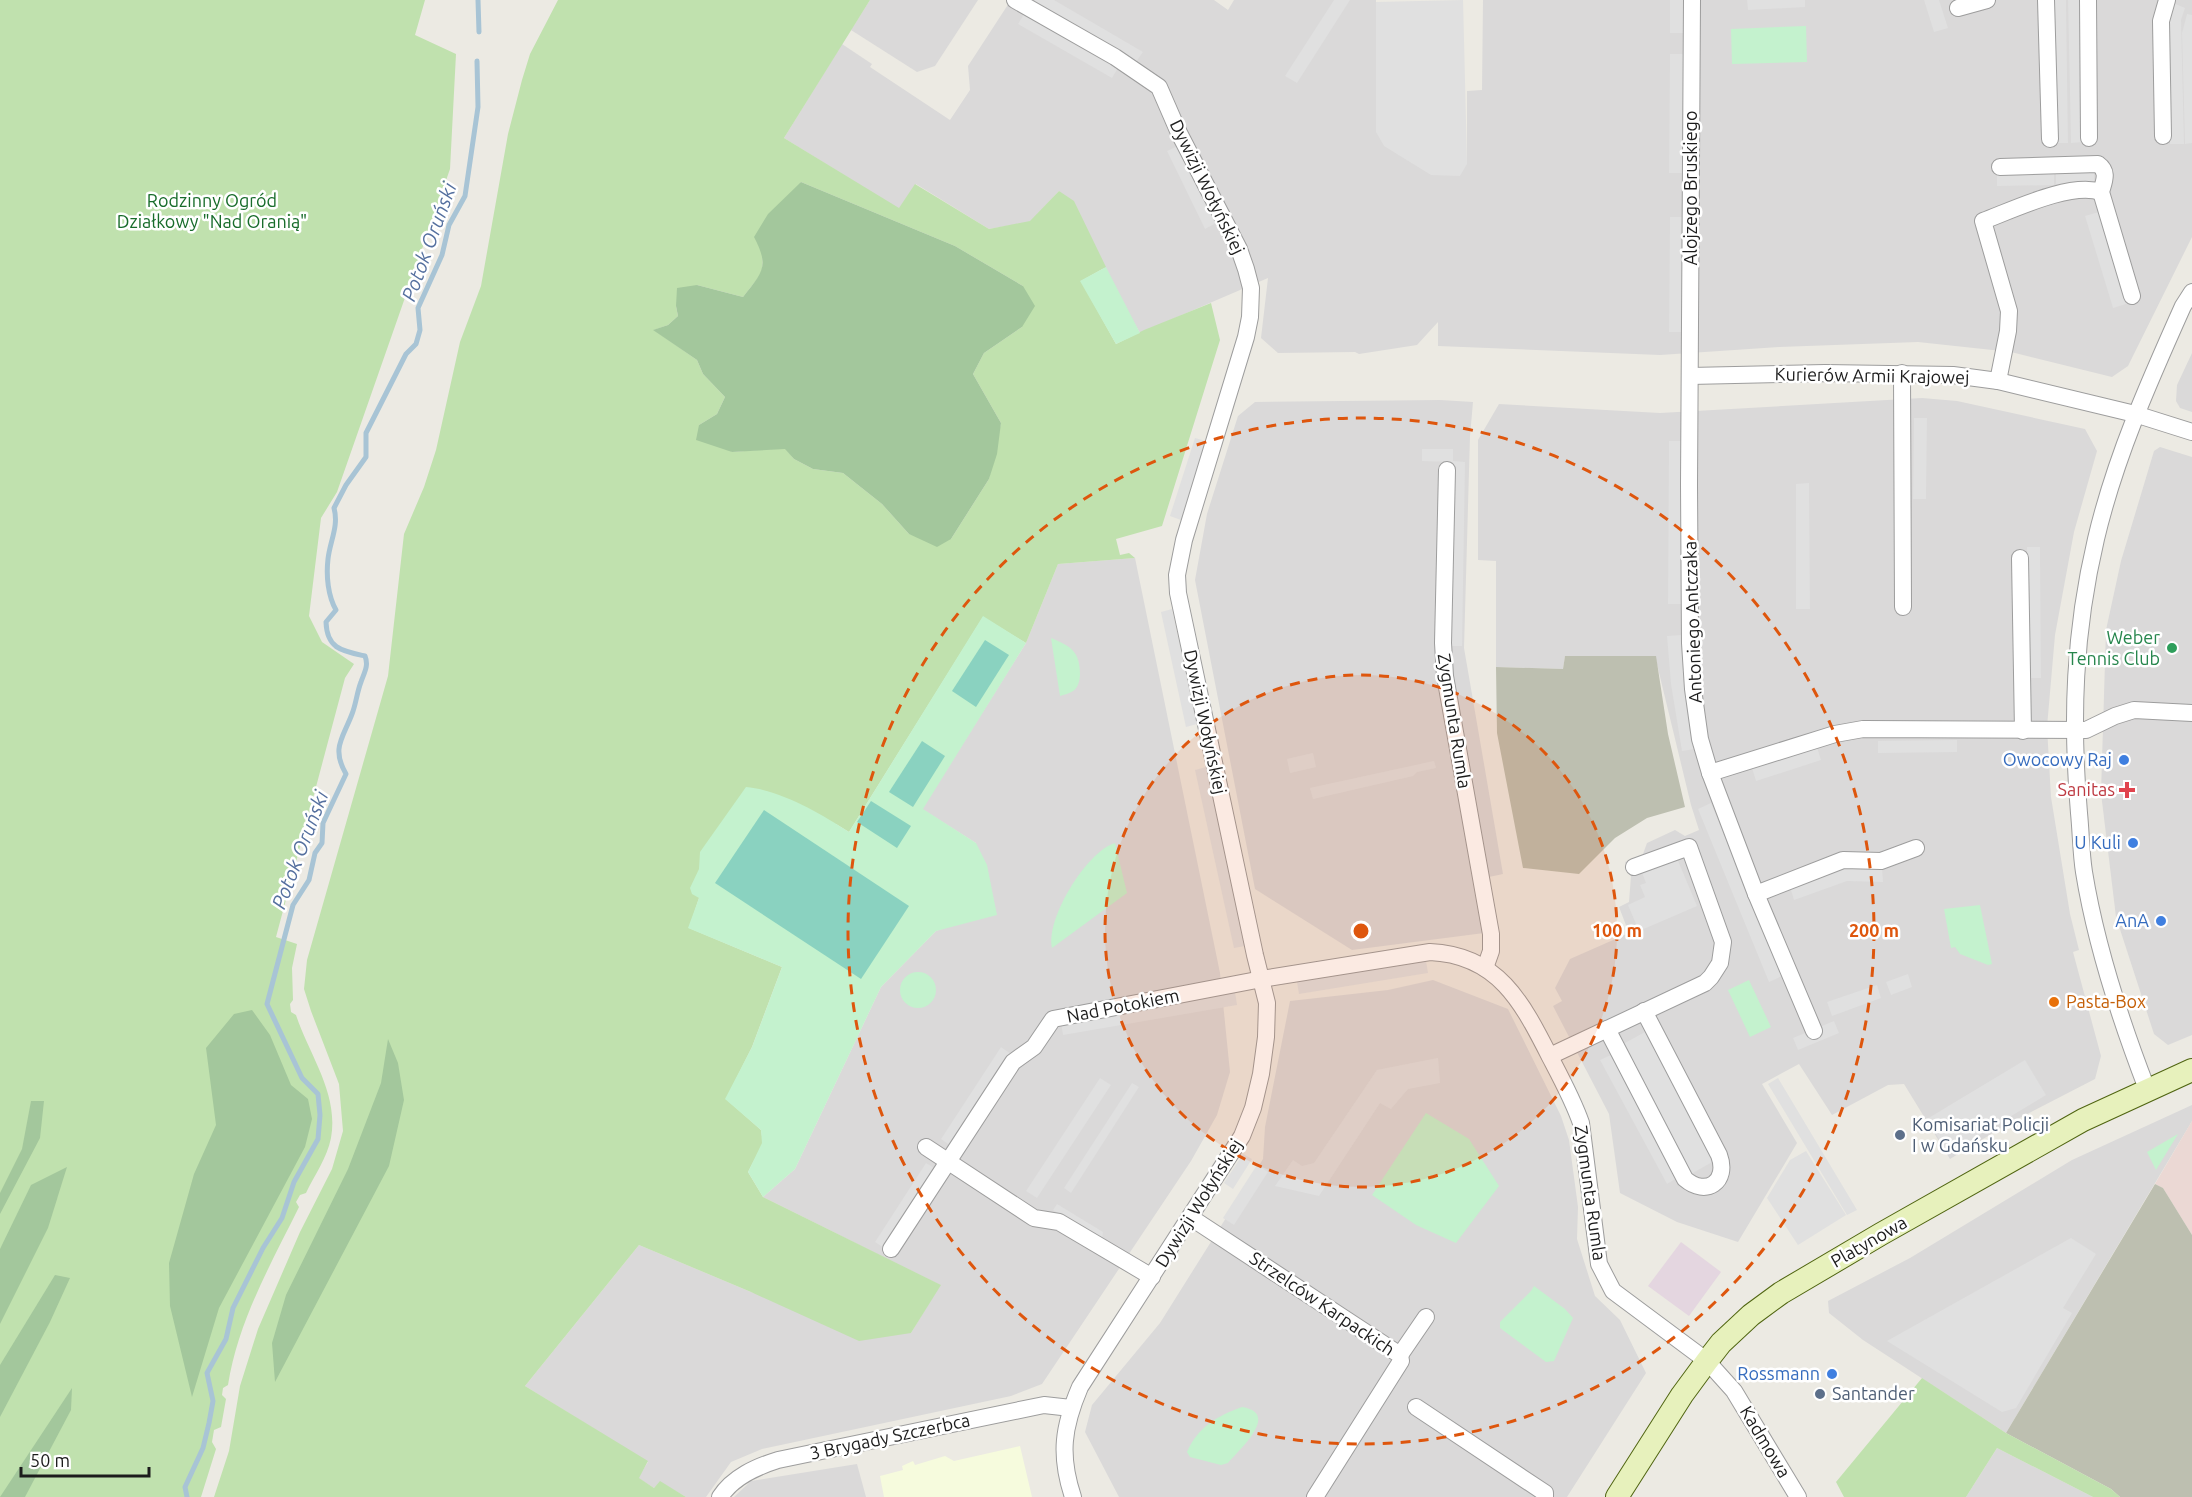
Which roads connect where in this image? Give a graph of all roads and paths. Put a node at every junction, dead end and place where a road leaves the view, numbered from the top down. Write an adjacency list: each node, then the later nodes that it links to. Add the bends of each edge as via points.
1 (1015, 0): 31 (street, Dywizji Wołyńskiej, via 1159,87 1239,249 1251,288 1246,337 1184,540 1177,575)
2 (1692, 0): 16 (street, Alojzego Bruskiego)
3 (1987, 0): 7 (street)
4 (2046, 0): 10 (street)
5 (2088, 0): 9 (street)
6 (2167, 0): 8 (street, via 2161,21)
7 (1958, 8)
8 (2163, 136)
9 (2089, 138)
10 (2050, 139)
11 (2000, 167): 12 (street, via 2098,164 2105,178)
12 (2101, 192): 14 (street); 17 (street, via 2065,191 1983,220 2010,321)
13 (2192, 292): 18 (street)
14 (2132, 296)
15 (1902, 373): 16 (street, Kurierów Armii Krajowej); 17 (street, Kurierów Armii Krajowej); 22 (street)
16 (1690, 376): 26 (street, Antoniego Antczaka, via 1691,669 1700,739)
17 (1998, 381): 18 (street, Kurierów Armii Krajowej)
18 (2135, 414): 19 (street, Kurierów Armii Krajowej); 25 (street, via 2109,489 2085,590)
19 (2192, 432)
20 (1446, 470): 30 (street, Zygmunta Rumla, via 1444,662 1491,934)
21 (2020, 558): 24 (street)
22 (1904, 608)
23 (2192, 713): 25 (street, via 2134,710 2092,728)
24 (2024, 730): 25 (street); 26 (street, via 1863,729)
25 (2073, 731): 37 (street, via 2084,871 2095,925)
26 (1710, 773): 29 (street, Antoniego Antczaka)
27 (1916, 848): 29 (street, via 1881,861 1844,860)
28 (1634, 867): 32 (street, via 1689,847 1724,942 1720,963 1711,977)
29 (1756, 894): 34 (street, Antoniego Antczaka)
30 (1485, 968): 31 (street, Zygmunta Rumla, via 1467,959 1430,952); 35 (street, Zygmunta Rumla, via 1516,996)
31 (1262, 979): 39 (street, Nad Potokiem, via 1053,1019 1034,1047 1012,1062); 40 (street, Dywizji Wołyńskiej, via 1267,1003 1266,1037 1253,1108 1242,1136)
32 (1644, 1011): 33 (street); 33 (street, via 1719,1155 1723,1165 1714,1184 1704,1188 1685,1179)
33 (1607, 1029): 35 (street)
34 (1814, 1031)
35 (1550, 1056): 45 (street, Zygmunta Rumla, via 1581,1123 1599,1264 1606,1279 1613,1291)
36 (2192, 1070): 37 (street, Platynowa)
37 (2147, 1089): 45 (street, Platynowa, via 2083,1120 1781,1293 1734,1328)
38 (926, 1147): 39 (street)
39 (948, 1161): 41 (street, Nad Potokiem); 42 (street, via 1034,1218 1059,1222)
40 (1190, 1217): 42 (street, Dywizji Wołyńskiej); 44 (street, Strzelców Karpackich)
41 (891, 1249)
42 (1152, 1277): 46 (street, Dywizji Wołyńskiej)
43 (1426, 1317): 44 (street)
44 (1400, 1354): 50 (street, Strzelców Karpackich, via 1401,1361)
45 (1707, 1361): 52 (street, Platynowa); 53 (street, Kadmowa, via 1734,1391)
46 (1071, 1407): 48 (street, 3 Brygady Szczerbca, via 1044,1405 778,1460 739,1478); 49 (street, Dywizji Wołyńskiej, via 1064,1463)
47 (1416, 1407): 51 (street, via 1545,1493)
48 (720, 1497)
49 (1073, 1497)
50 (1316, 1497)
51 (1545, 1497)
52 (1617, 1497)
53 (1798, 1497)

